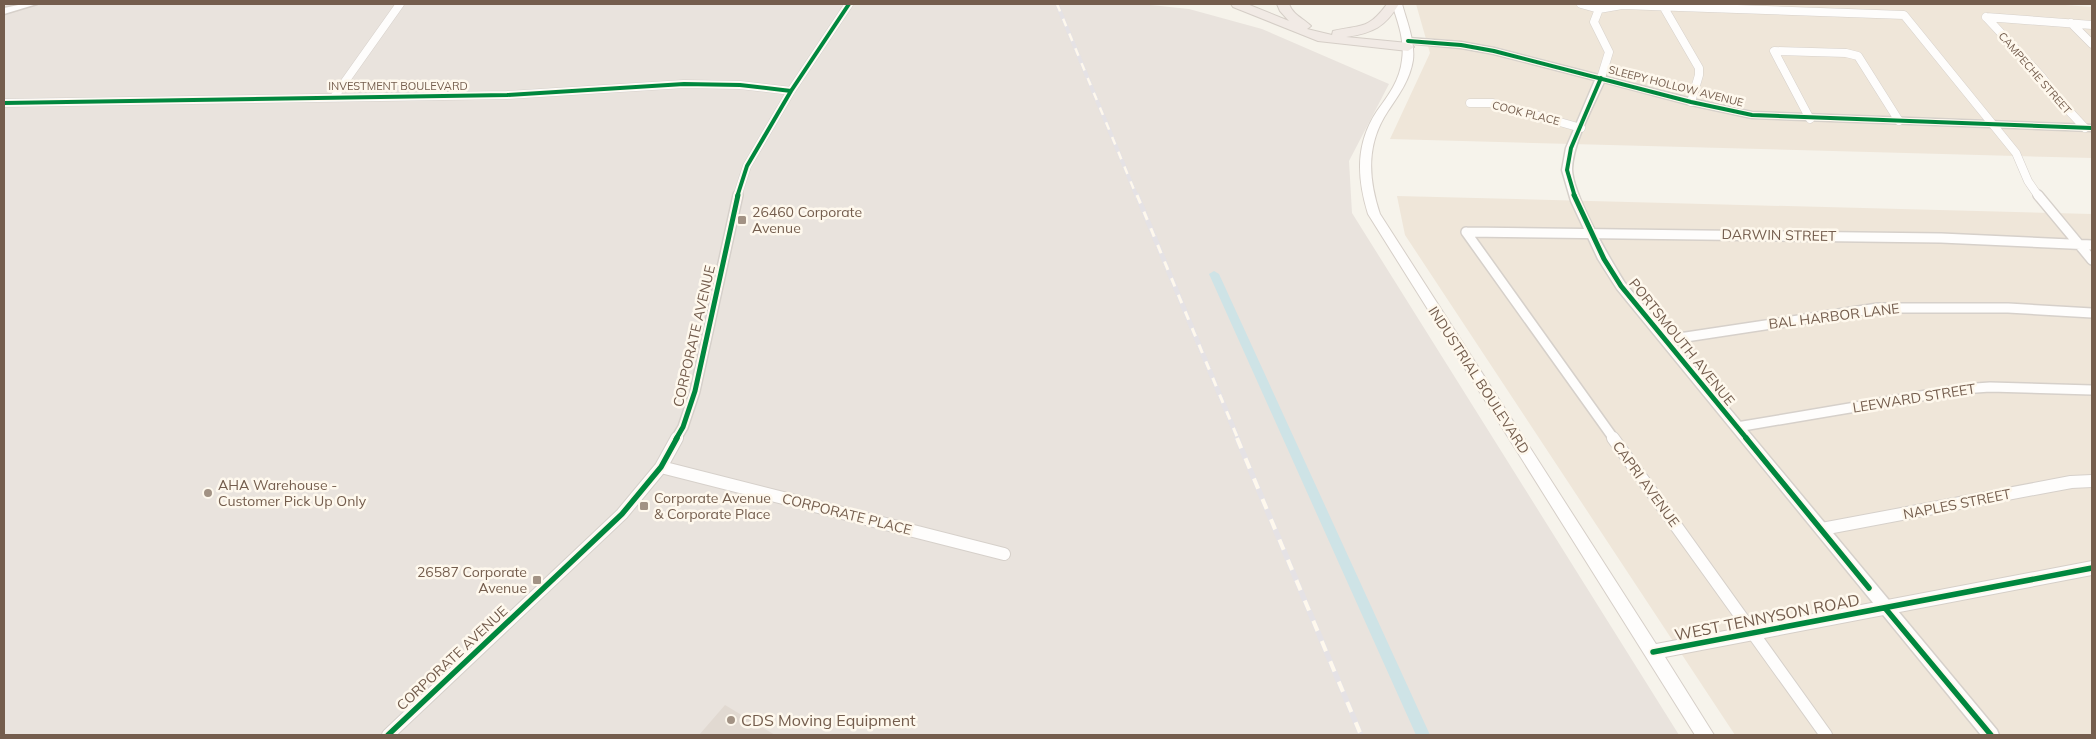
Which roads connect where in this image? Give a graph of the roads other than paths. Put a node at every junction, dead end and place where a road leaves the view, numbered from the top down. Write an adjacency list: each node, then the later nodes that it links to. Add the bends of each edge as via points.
1 (33, 4): 11 (street)
2 (400, 4): 19 (street)
3 (849, 4): 18 (street, CORPORATE AVENUE)
4 (1237, 4): 15 (highway, via 1322,38)
5 (1283, 4): 14 (highway, via 1297,22)
6 (1393, 4): 14 (highway, via 1380,23 1365,30)
7 (1398, 4): 15 (main road, INDUSTRIAL BOULEVARD)
8 (1581, 4): 10 (street)
9 (1664, 6): 10 (street); 20 (street, via 1699,68); 25 (street, via 1904,15)
10 (1599, 9): 17 (street, PORTSMOUTH AVENUE, via 1594,22 1609,52)
11 (4, 11)
12 (2071, 23): 13 (street); 16 (street); 27 (street, CAMPECHE STREET, via 1986,17 2041,76 2058,100)
13 (2092, 25)
14 (1336, 34): 15 (highway)
15 (1408, 44): 17 (street, SLEEPY HOLLOW AVENUE, via 1478,47); 44 (main road, INDUSTRIAL BOULEVARD, via 1406,67 1400,84 1369,135 1364,155 1366,191 1374,214)
16 (2092, 44)
17 (1601, 78): 20 (street, SLEEPY HOLLOW AVENUE); 26 (street, PORTSMOUTH AVENUE)
18 (791, 92): 19 (street, INVESTMENT BOULEVARD, via 740,85 694,84 507,95); 37 (street, CORPORATE AVENUE, via 747,166 739,189 695,391 683,427)
19 (334, 97): 21 (street, INVESTMENT BOULEVARD)
20 (1691, 102): 23 (street, SLEEPY HOLLOW AVENUE, via 1752,115)
21 (4, 103)
22 (1470, 103): 26 (street, COOK PLACE, via 1493,103)
23 (1810, 118): 24 (street, SLEEPY HOLLOW AVENUE); 24 (street, via 1774,51 1858,56)
24 (1899, 122): 25 (street, SLEEPY HOLLOW AVENUE)
25 (1993, 126): 27 (street, SLEEPY HOLLOW AVENUE); 30 (street, via 2016,153 2038,195)
26 (1581, 128): 29 (street, PORTSMOUTH AVENUE, via 1568,156 1566,170 1576,201)
27 (2088, 128)
28 (1466, 232): 29 (street, DARWIN STREET); 43 (street, CAPRI AVENUE)
29 (1592, 232): 30 (street, DARWIN STREET, via 1941,238); 34 (street, PORTSMOUTH AVENUE, via 1604,259 1622,286)
30 (2078, 244): 31 (street, DARWIN STREET); 32 (street)
31 (2092, 245)
32 (2092, 260)
33 (2092, 312): 34 (street, BAL HARBOR LANE, via 1878,308)
34 (1666, 340): 36 (street, PORTSMOUTH AVENUE)
35 (2092, 390): 36 (street, LEEWARD STREET, via 1962,389)
36 (1737, 427): 39 (street, PORTSMOUTH AVENUE)
37 (661, 467): 40 (street, CORPORATE PLACE); 45 (street, CORPORATE AVENUE, via 622,514)
38 (2092, 481): 39 (street, NAPLES STREET, via 2071,482)
39 (1822, 529): 42 (street, PORTSMOUTH AVENUE)
40 (1004, 554)
41 (2092, 568): 42 (main road, WEST TENNYSON ROAD)
42 (1885, 608): 43 (main road, WEST TENNYSON ROAD); 48 (street, PORTSMOUTH AVENUE)
43 (1752, 633): 44 (main road, WEST TENNYSON ROAD); 47 (street, CAPRI AVENUE)
44 (1653, 652): 46 (main road, INDUSTRIAL BOULEVARD)
45 (388, 735)
46 (1706, 735)
47 (1826, 735)
48 (1992, 735)

